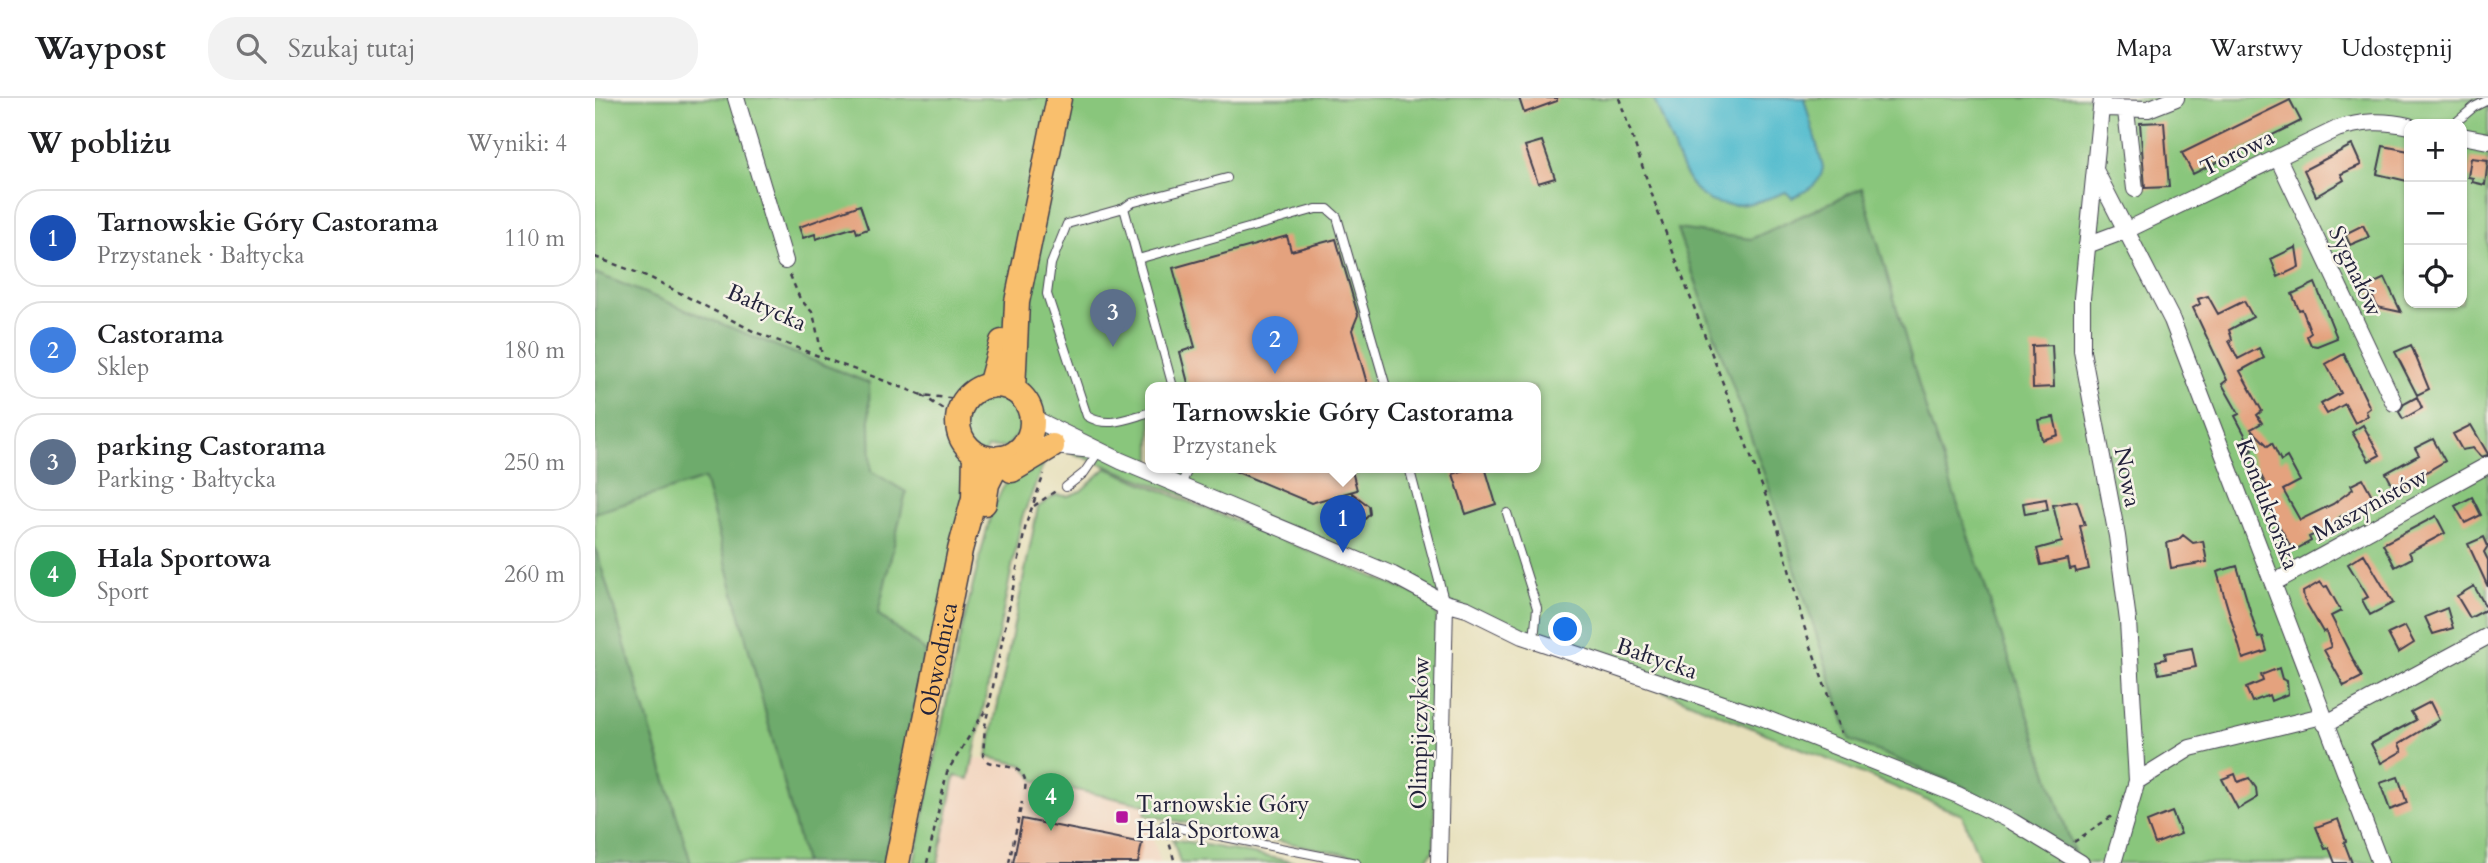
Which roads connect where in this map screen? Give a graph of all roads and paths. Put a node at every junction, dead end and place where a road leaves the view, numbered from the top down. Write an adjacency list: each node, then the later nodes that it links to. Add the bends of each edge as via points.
1 (736, 98): 22 (street)
2 (1050, 98): 26 (highway, via 998,363)
3 (1059, 98): 26 (highway)
4 (1619, 98): 53 (path, via 1778,528 1804,626)
5 (2176, 98): 8 (street, via 2148,109)
6 (2488, 100): 9 (lane)
7 (2101, 103): 8 (street); 14 (street, Nowa)
8 (2126, 111): 16 (street)
9 (2460, 119)
10 (2404, 125): 13 (street, Torowa, via 2358,123)
11 (2467, 137): 12 (street)
12 (2488, 141)
13 (2278, 158): 18 (street, Torowa); 28 (street, Sygnałów)
14 (2095, 170): 18 (street, Konduktorska); 19 (street, Nowa)
15 (1227, 178): 17 (lane)
16 (2135, 189)
17 (1124, 208): 21 (lane); 30 (lane, via 1067,224 1051,264 1047,294 1087,416 1109,424)
18 (2127, 230): 19 (street, Torowa); 47 (street, Konduktorska, via 2172,320)
19 (2087, 245): 54 (street, Nowa, via 2082,351 2128,621)
20 (595, 257): 23 (path, Bałtycka, via 649,277 755,332)
21 (1138, 259): 24 (lane); 25 (lane, via 1328,209 1338,216)
22 (785, 261): 23 (path, via 800,299 813,313)
23 (822, 355): 27 (path, Bałtycka)
24 (1172, 382)
25 (1385, 382)
26 (1002, 388): 29 (highway, via 975,391); 31 (highway, via 1025,402)
27 (922, 395): 29 (path); 29 (path)
28 (2394, 403)
29 (962, 410): 34 (highway, via 962,439)
30 (1145, 413)
31 (1031, 417): 32 (highway); 33 (street, Bałtycka)
32 (1025, 443): 35 (street, Bałtycka); 36 (highway)
33 (1099, 451): 35 (street, Bałtycka); 38 (street, Bałtycka); 42 (lane, via 1084,473)
34 (975, 454): 36 (highway); 60 (highway, Obwodnica, via 974,498)
35 (1049, 456): 44 (path); 46 (highway, via 1019,464 1003,478)
36 (1000, 458): 46 (highway, Obwodnica, via 987,484)
37 (2488, 465): 47 (street, Maszynistów)
38 (1145, 471)
39 (1148, 473): 43 (street, Bałtycka)
40 (1186, 473): 43 (lane)
41 (1411, 473): 48 (lane)
42 (1066, 486): 44 (path)
43 (1180, 487): 48 (street, Bałtycka, via 1393,575)
44 (1034, 506): 51 (path, via 1026,524)
45 (1507, 513): 50 (lane, via 1537,608)
46 (982, 514): 61 (highway, Obwodnica, via 958,603)
47 (2273, 583): 52 (street, Konduktorska)
48 (1445, 603): 50 (street, Bałtycka); 66 (street, Olimpijczyków)
49 (2488, 636): 52 (street)
50 (1534, 640): 53 (street, Bałtycka, via 1759,716)
51 (991, 702): 55 (path, via 984,759 1022,771); 62 (path, via 947,772)
52 (2323, 720): 54 (street, via 2190,748); 69 (street, Konduktorska)
53 (1847, 752): 59 (street, Bałtycka, via 1958,795)
54 (2137, 781): 56 (street, Nowa)
55 (1025, 790)
56 (2131, 801): 59 (path); 68 (street, Nowa)
57 (1023, 802): 63 (path)
58 (1164, 825): 64 (path); 65 (lane)
59 (2058, 849): 67 (street, Bałtycka)
60 (897, 863)
61 (906, 863)
62 (927, 863)
63 (1009, 863)
64 (1175, 863)
65 (1356, 863)
66 (1439, 863)
67 (2081, 863)
68 (2113, 863)
69 (2380, 863)

